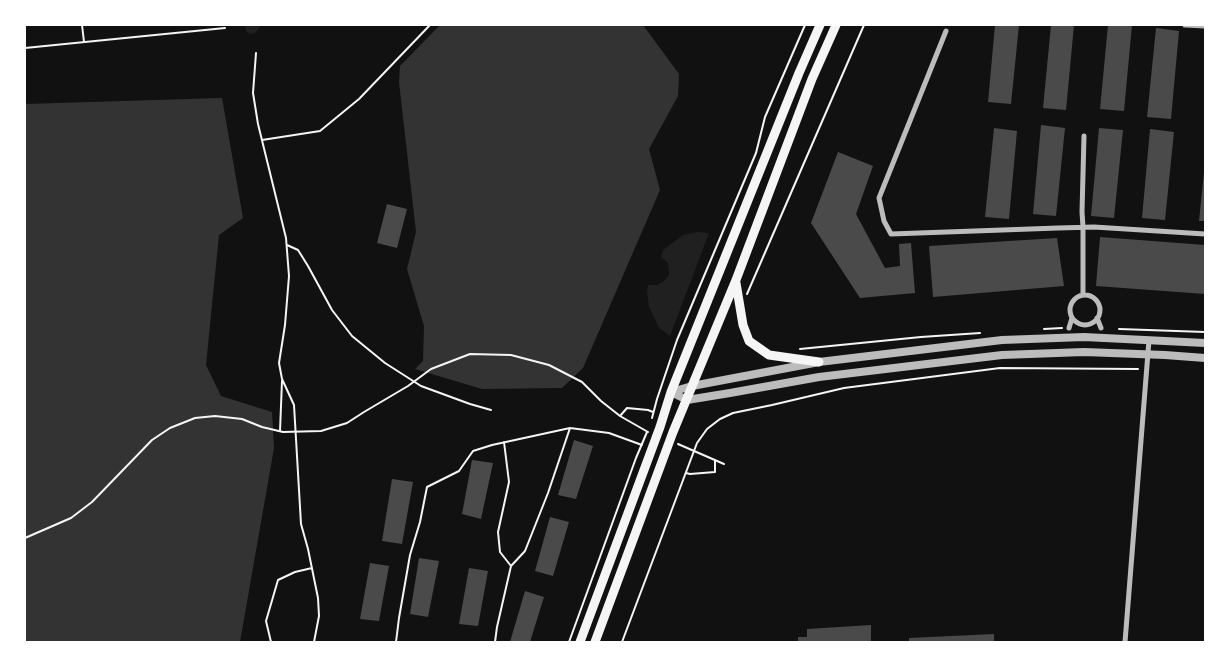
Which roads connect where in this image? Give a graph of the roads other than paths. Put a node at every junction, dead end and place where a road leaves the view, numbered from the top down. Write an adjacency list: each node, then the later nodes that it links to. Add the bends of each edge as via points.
1 (820, 25): 21 (main road)
2 (836, 25): 9 (main road, via 812,78)
3 (1185, 25): 4 (street)
4 (1205, 26)
5 (946, 31): 7 (street, via 879,198 884,221 891,234)
6 (1084, 136): 7 (street)
7 (1083, 228): 8 (street); 10 (street)
8 (1205, 234)
9 (736, 280): 19 (main road, via 749,341 769,355); 20 (main road)
10 (1083, 295): 11 (street, via 1070,308); 12 (street, via 1092,297 1098,304)
11 (1072, 318): 12 (street, via 1085,325); 13 (street)
12 (1097, 318): 14 (street)
13 (1069, 328)
14 (1101, 328)
15 (1149, 340): 16 (street); 17 (street); 19 (street, via 1002,340)
16 (1205, 344)
17 (1147, 355): 18 (street); 22 (street, via 1084,352 1002,355 819,377); 25 (street)
18 (1205, 358)
19 (819, 362): 20 (street)
20 (692, 386): 21 (street); 22 (main road)
21 (671, 392): 22 (street); 23 (main road)
22 (687, 400): 24 (main road)
23 (580, 642)
24 (595, 642)
25 (1125, 642)

